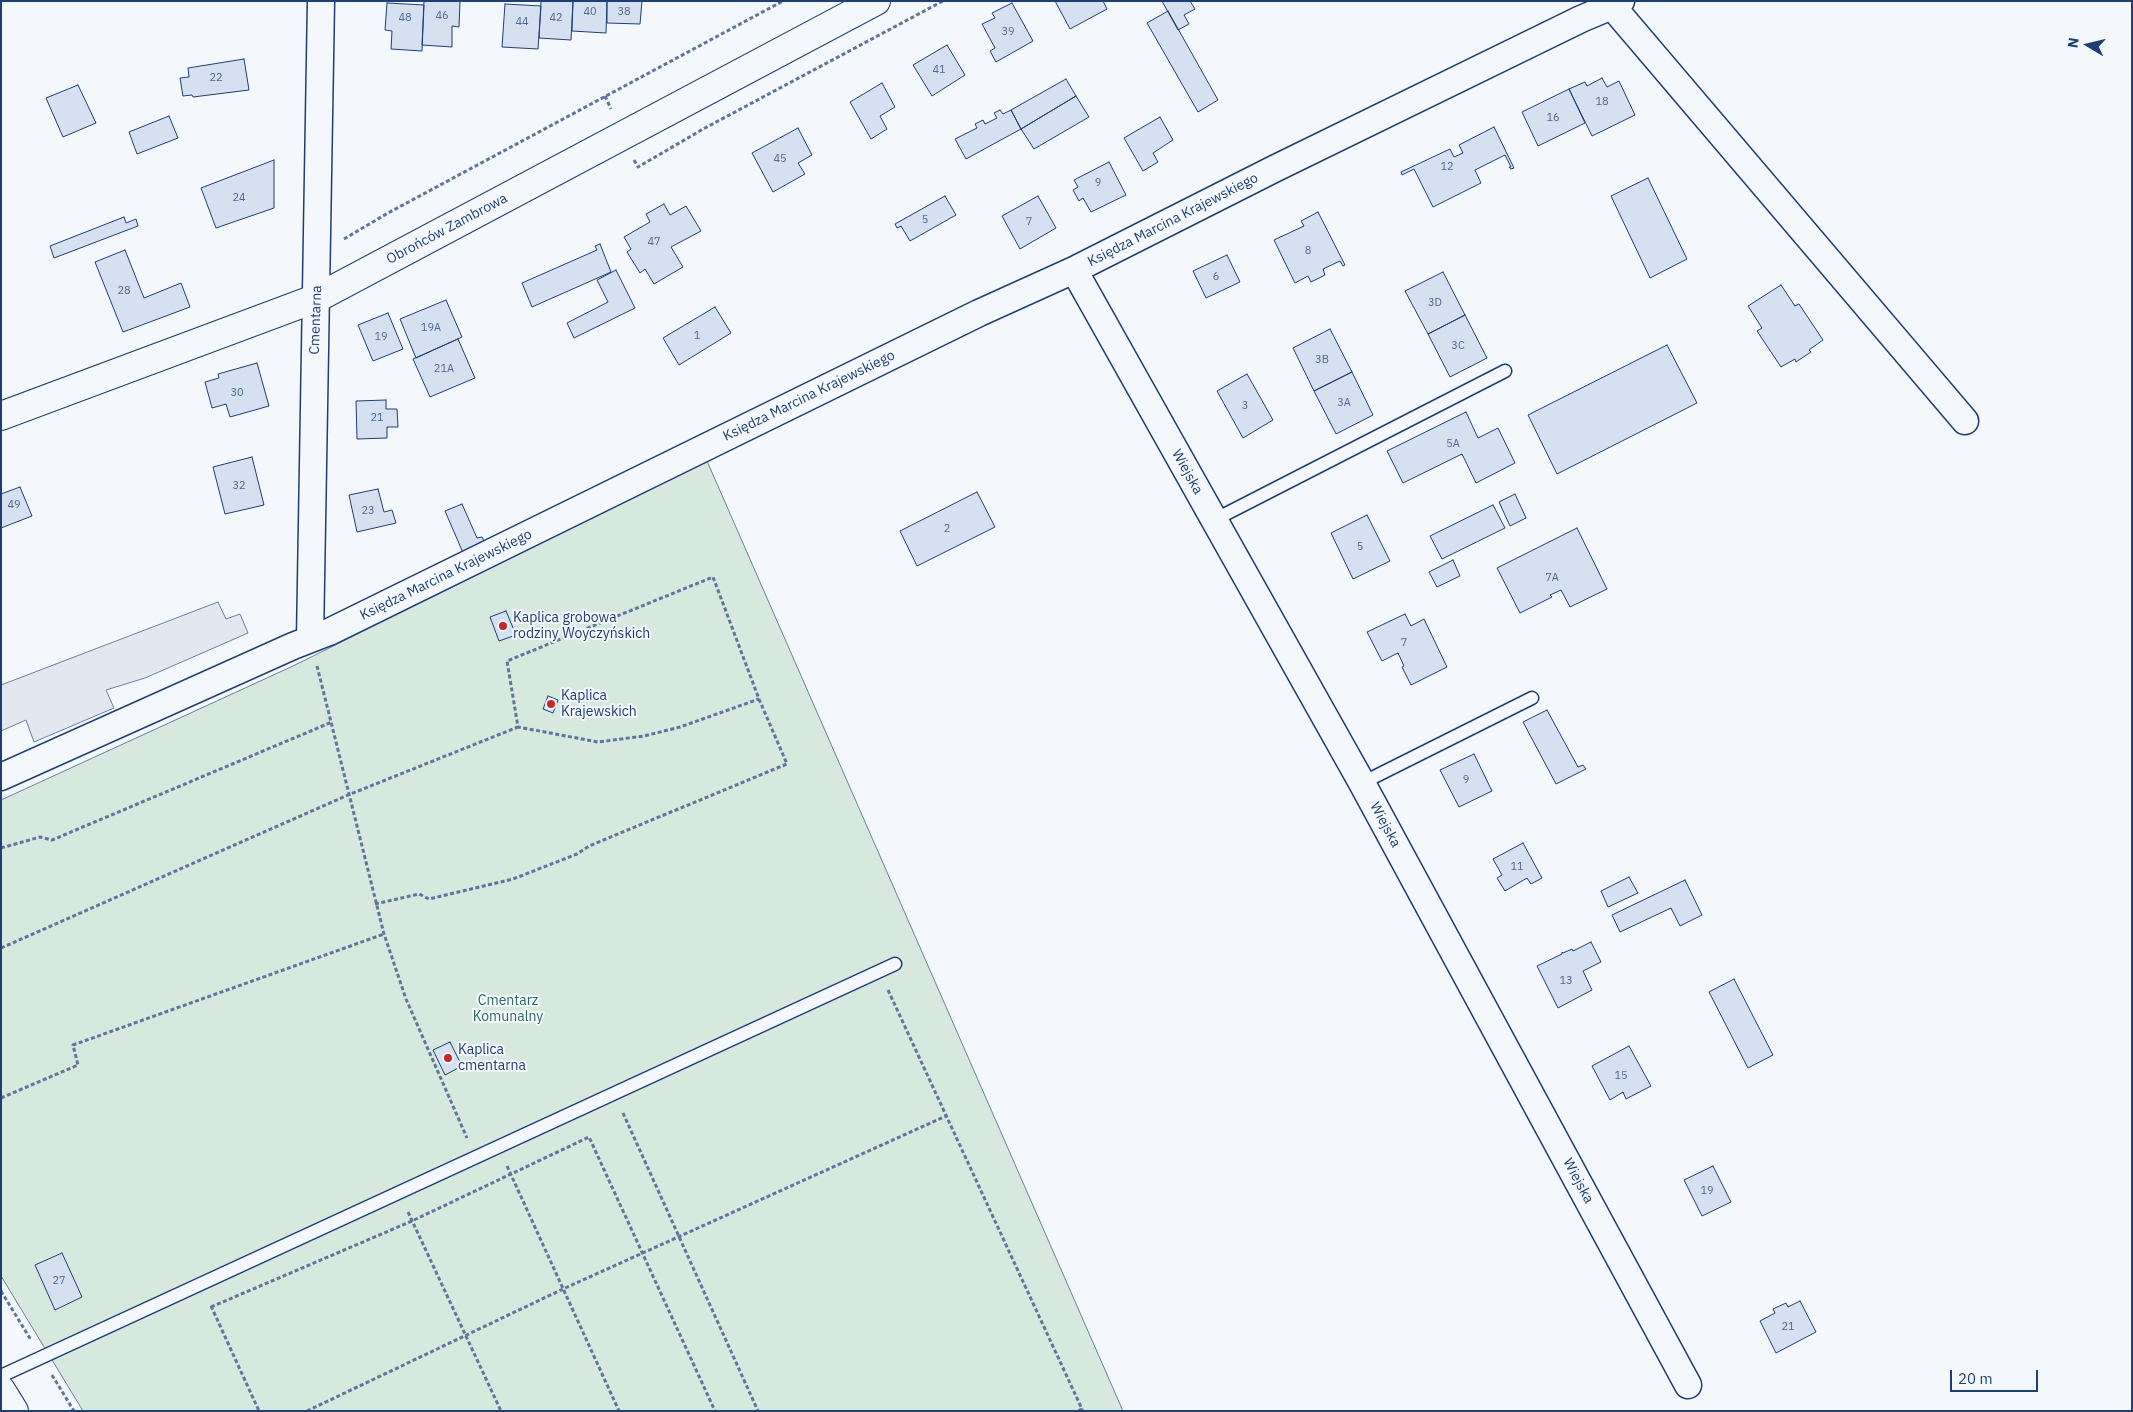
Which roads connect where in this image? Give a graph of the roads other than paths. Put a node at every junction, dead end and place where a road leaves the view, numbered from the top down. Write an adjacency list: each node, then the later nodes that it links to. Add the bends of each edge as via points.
1 (321, 1): 5 (street, Cmentarna)
2 (876, 1): 5 (street, Obrońców Zambrowa)
3 (1614, 3): 4 (street, Księdza Marcina Krajewskiego); 8 (street)
4 (1074, 270): 9 (street, Wiejska); 10 (street, Księdza Marcina Krajewskiego, via 347,624)
5 (317, 298): 7 (street, Obrońców Zambrowa); 10 (street, Cmentarna)
6 (1505, 370): 9 (lane)
7 (1, 416)
8 (1965, 421)
9 (1214, 520): 13 (street, Wiejska)
10 (310, 639): 12 (street, Księdza Marcina Krajewskiego)
11 (1532, 698): 13 (lane)
12 (1, 777)
13 (1362, 783): 16 (street, Wiejska)
14 (895, 964): 15 (lane)
15 (1, 1376)
16 (1688, 1385)
17 (1, 1390): 18 (street)
18 (14, 1411)

